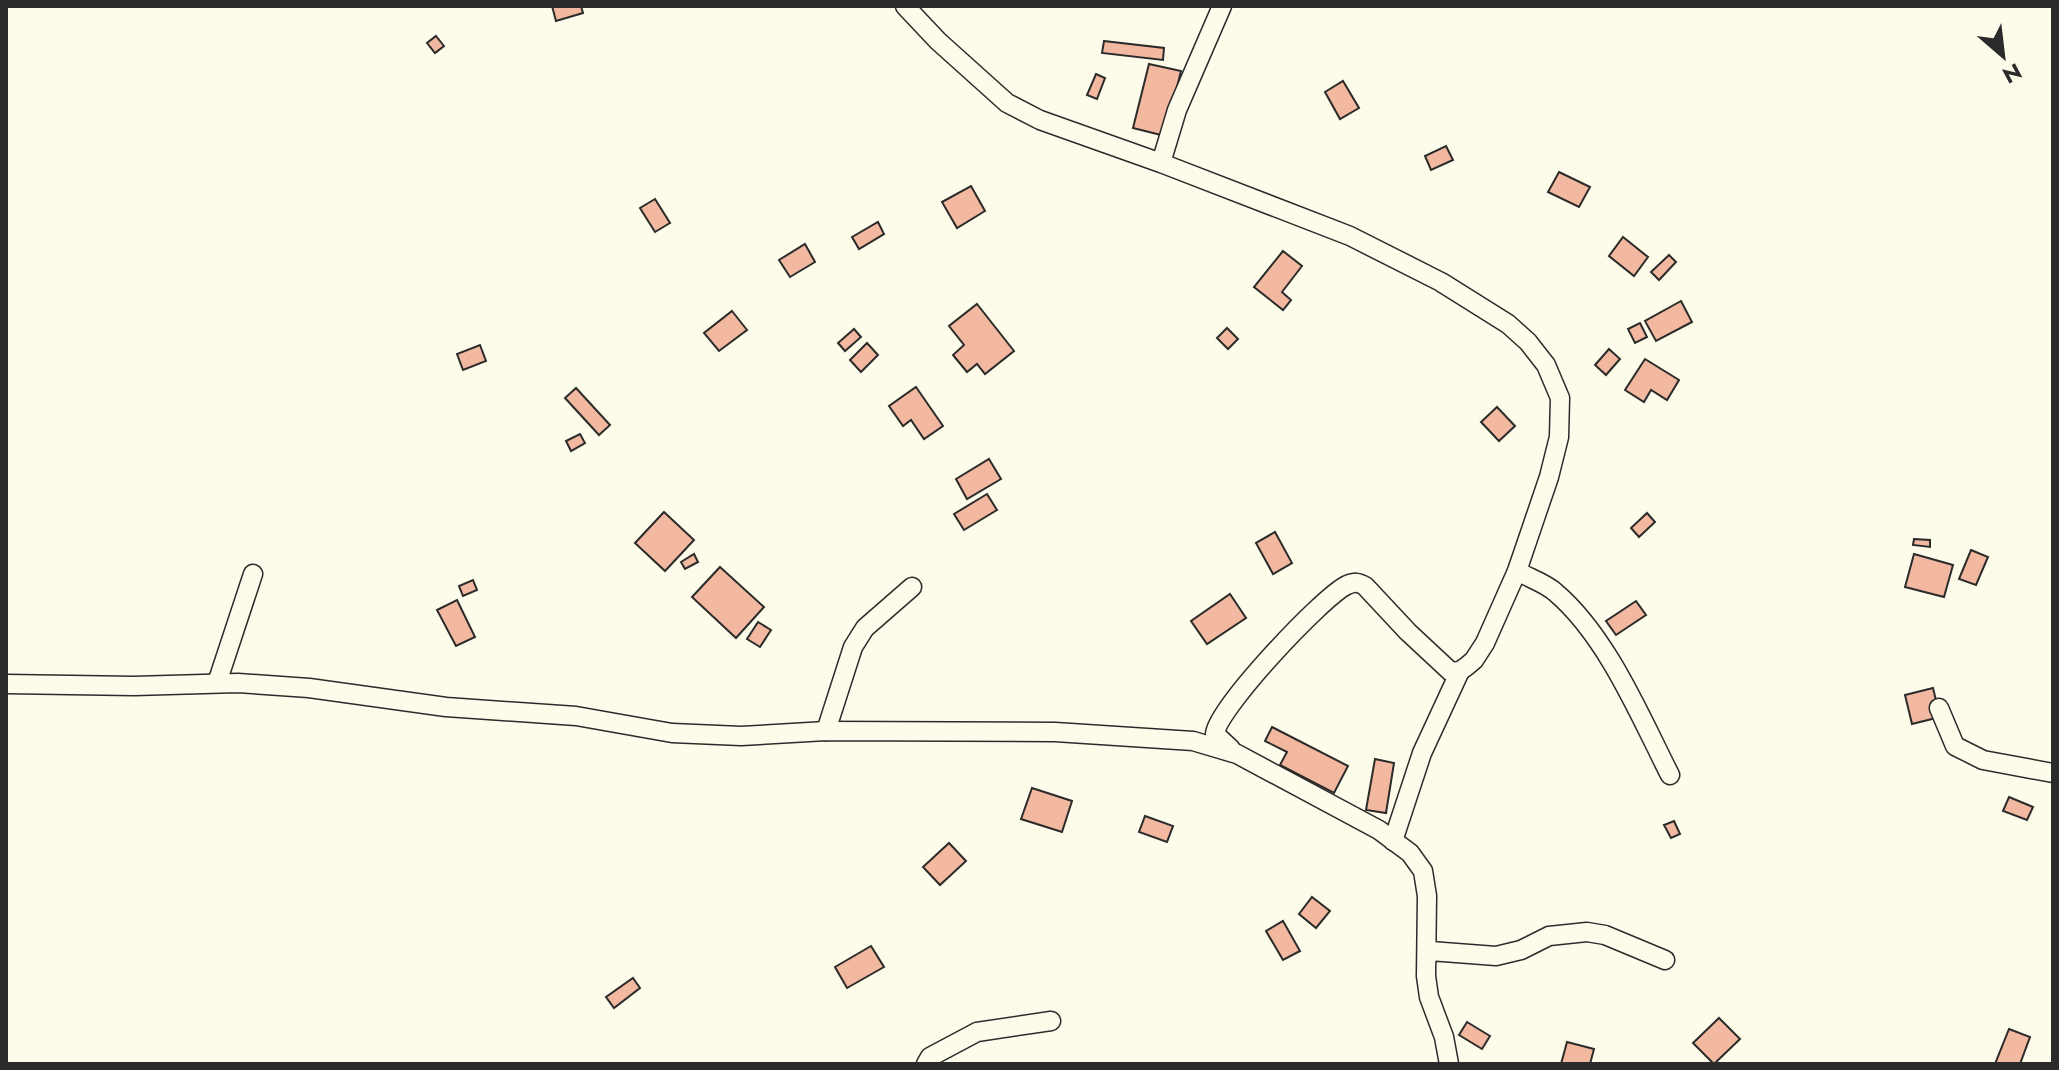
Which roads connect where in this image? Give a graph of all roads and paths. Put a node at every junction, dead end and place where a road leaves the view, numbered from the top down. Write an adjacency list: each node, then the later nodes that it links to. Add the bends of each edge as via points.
1 (905, 6): 3 (street, via 1007,103)
2 (1222, 6): 3 (street, via 1177,110)
3 (1161, 163): 4 (street, via 1350,236 1441,282 1528,342 1546,365 1560,398 1559,437)
4 (1517, 571): 7 (street, via 1485,643); 14 (street, via 1554,591 1589,629)
5 (253, 574): 8 (street)
6 (912, 587): 11 (street, via 865,628 853,647)
7 (1460, 671): 12 (street, via 1443,667 1365,586 1351,583 1316,609 1228,708 1215,734); 15 (street, via 1422,753)
8 (217, 683): 9 (street); 11 (street, via 576,716 672,733)
9 (6, 684)
10 (1939, 708): 13 (street, via 1955,746 1983,760)
11 (826, 731): 12 (street, via 1055,732 1193,741)
12 (1237, 754): 15 (street)
13 (2053, 773)
14 (1670, 775)
15 (1393, 841): 16 (street, via 1423,871)
16 (1427, 958): 17 (street, via 1430,951 1496,956 1549,936 1587,932); 20 (street, via 1429,997)
17 (1665, 960)
18 (1051, 1021): 19 (street, via 977,1032)
19 (926, 1064)
20 (1449, 1064)

